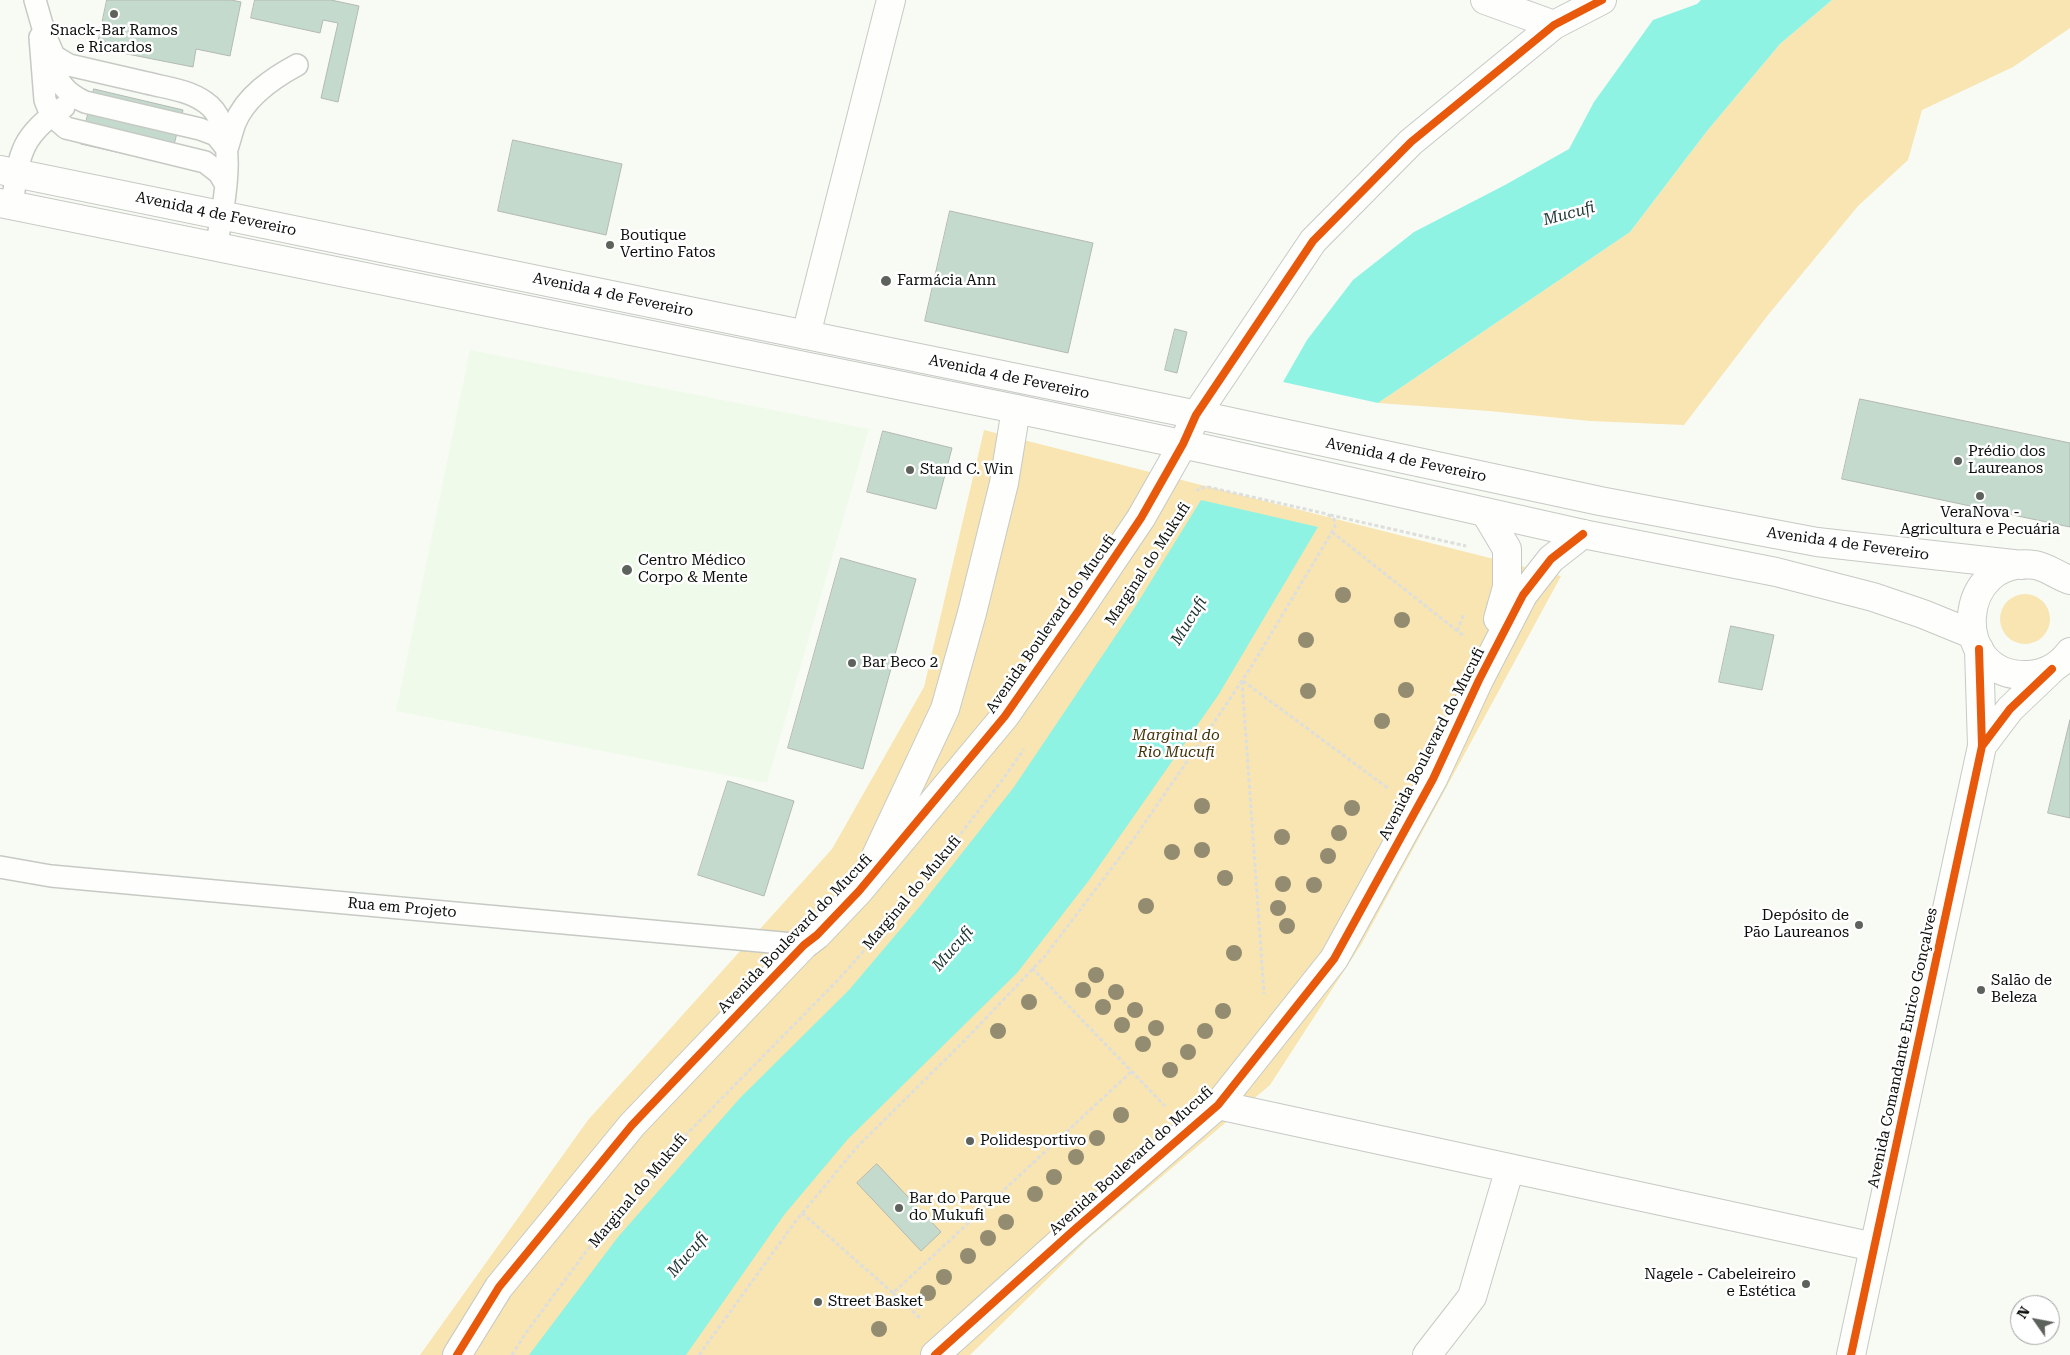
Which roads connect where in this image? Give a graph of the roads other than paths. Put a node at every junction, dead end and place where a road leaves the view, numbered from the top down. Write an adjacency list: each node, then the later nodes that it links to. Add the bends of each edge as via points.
1 (891, 0): 16 (main road)
2 (1485, 0): 5 (main road)
3 (1602, 0): 5 (main road, Avenida Boulevard do Mucufi)
4 (35, 1): 6 (lane); 10 (lane, via 54,56 70,65 189,93 207,102 219,117)
5 (1554, 25): 18 (main road, Avenida Boulevard do Mucufi, via 1412,142 1313,241)
6 (40, 41): 8 (lane, via 58,81 71,95); 9 (lane, via 45,100)
7 (297, 65): 10 (lane, via 263,87 247,104 235,122)
8 (85, 102): 9 (lane, via 69,104); 10 (lane, via 200,129 216,135)
9 (51, 116): 11 (lane, via 33,132); 12 (lane, via 66,128 205,162 219,173)
10 (227, 149): 12 (lane)
11 (8, 172): 13 (lane); 14 (main road, Avenida 4 de Fevereiro)
12 (226, 185): 14 (lane)
13 (6, 204): 15 (main road, Avenida 4 de Fevereiro)
14 (222, 215): 15 (lane); 16 (main road, Avenida 4 de Fevereiro)
15 (216, 247): 17 (main road, Avenida 4 de Fevereiro)
16 (806, 335): 18 (main road, Avenida 4 de Fevereiro)
17 (1016, 409): 19 (main road, Avenida 4 de Fevereiro); 29 (main road, Avenida Boulevard do Mucufi, via 1004,482 945,709)
18 (1207, 417): 19 (main road, Avenida Boulevard do Mucufi); 22 (main road, Avenida 4 de Fevereiro, via 1600,501 1816,542)
19 (1194, 446): 20 (main road, Avenida 4 de Fevereiro); 29 (main road, Avenida Boulevard do Mucufi, via 1140,518 1005,716)
20 (1485, 512): 21 (main road, Avenida 4 de Fevereiro); 26 (main road, Avenida Boulevard do Mucufi, via 1507,549 1507,587)
21 (1583, 534): 24 (main road, Avenida 4 de Fevereiro, via 1776,572 1854,592 1923,614); 26 (main road, Avenida Boulevard do Mucufi, via 1551,559 1522,595)
22 (2022, 565): 23 (main road, Avenida 4 de Fevereiro, via 2048,570); 24 (main road, Avenida 4 de Fevereiro, via 2003,570 1987,580 1976,596 1971,615)
23 (2067, 581)
24 (1975, 642): 25 (main road, Avenida 4 de Fevereiro, via 1989,662 2019,676 2036,675); 27 (main road, Avenida Comandante Eurico Gonçalves)
25 (2064, 660): 27 (main road, Avenida Comandante Eurico Gonçalves, via 2010,709)
26 (1479, 680): 31 (main road, Avenida Boulevard do Mucufi, via 1433,779 1334,959)
27 (1982, 746): 33 (main road, Avenida Comandante Eurico Gonçalves)
28 (0, 867): 30 (lane, Rua em Projeto, via 51,876)
29 (859, 891): 30 (main road, Avenida Boulevard do Mucufi)
30 (804, 945): 34 (main road, Avenida Boulevard do Mucufi, via 632,1125 499,1287)
31 (1218, 1105): 32 (main road); 35 (main road, Avenida Boulevard do Mucufi)
32 (1510, 1168): 33 (main road); 36 (main road, via 1472,1297)
33 (1874, 1247): 37 (main road, Avenida Comandante Eurico Gonçalves)
34 (457, 1355)
35 (935, 1355)
36 (1427, 1355)
37 (1851, 1355)

